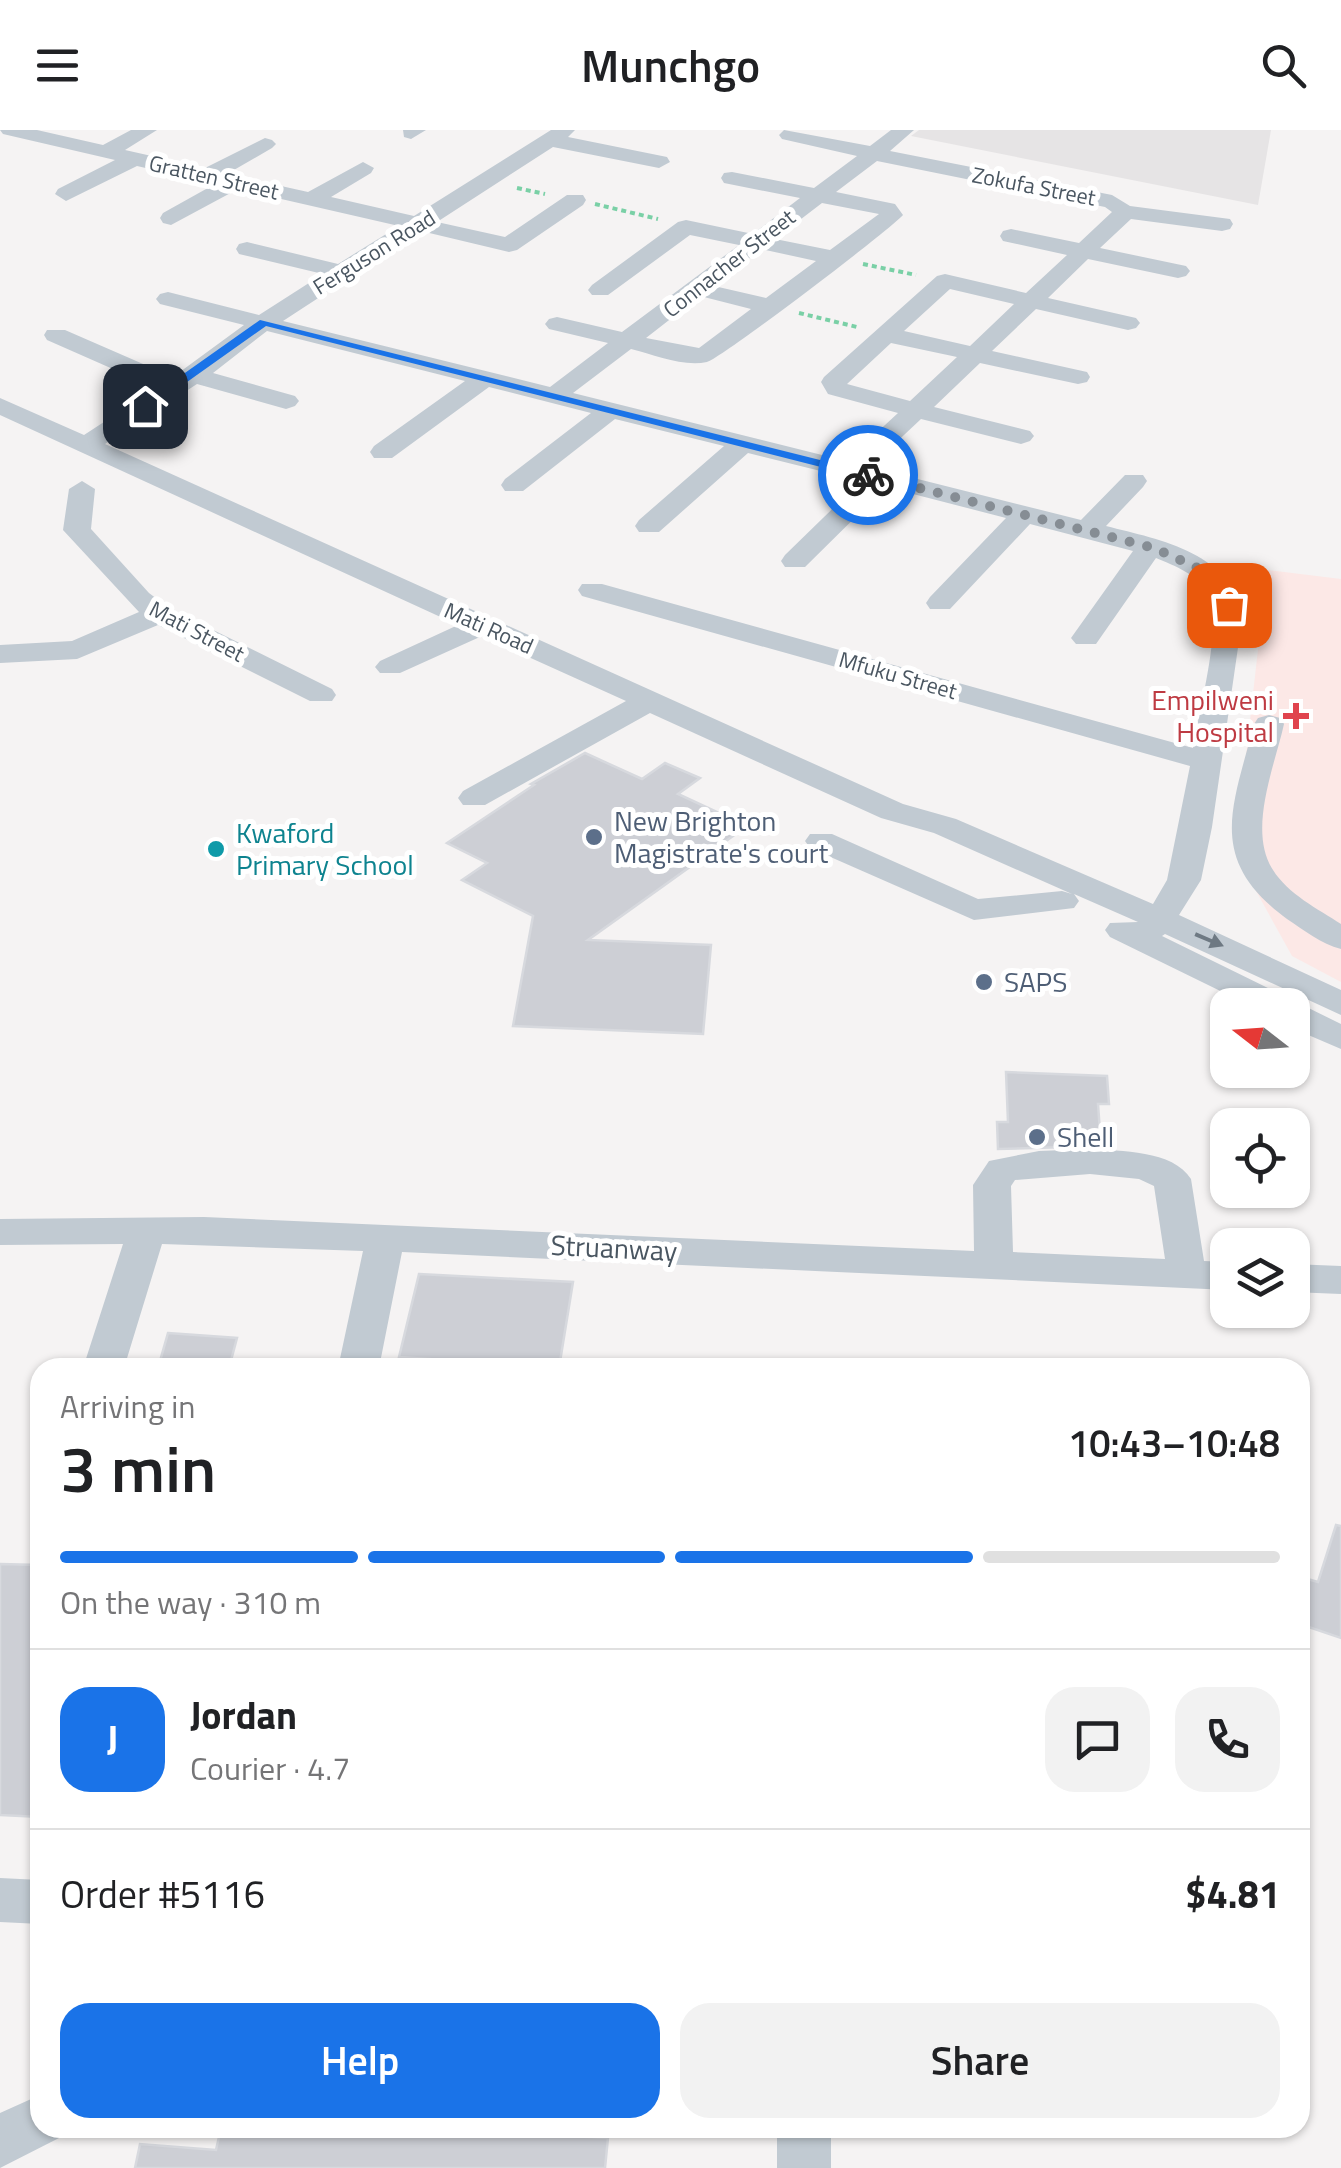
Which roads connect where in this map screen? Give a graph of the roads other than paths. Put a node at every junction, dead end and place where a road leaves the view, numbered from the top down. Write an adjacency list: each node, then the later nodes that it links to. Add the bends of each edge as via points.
1 (10, 130): 5 (street, Gratten Street)
2 (147, 130): 8 (street)
3 (904, 130): 10 (street, Connacher Street)
4 (558, 135): 12 (street); 23 (street, Ferguson Road)
5 (34, 136): 8 (street, Gratten Street); 9 (street)
6 (789, 136): 10 (street, Zokufa Street)
7 (265, 144): 14 (street)
8 (106, 152): 11 (street, Gratten Street)
9 (0, 153)
10 (873, 153): 18 (street, Connacher Street); 21 (street, Zokufa Street, via 1112,202)
11 (134, 159): 14 (street, Gratten Street); 17 (street)
12 (660, 162)
13 (363, 168): 19 (street)
14 (207, 176): 16 (street, Gratten Street)
15 (732, 178): 18 (street)
16 (234, 182): 19 (street, Gratten Street); 22 (street)
17 (66, 194)
18 (818, 194): 26 (street, Connacher Street); 29 (street, via 891,212)
19 (311, 200): 23 (street, Gratten Street)
20 (575, 200): 23 (street, Gratten Street, via 508,245)
21 (1126, 212): 24 (street); 28 (street, Zokufa Street)
22 (171, 218)
23 (418, 224): 31 (street, Ferguson Road)
24 (1222, 224)
25 (1011, 236): 28 (street)
26 (758, 241): 29 (street); 32 (street, Connacher Street); 33 (street, via 684,227)
27 (247, 249): 31 (street)
28 (1088, 251): 30 (street); 35 (street, Zokufa Street)
29 (835, 258): 36 (street)
30 (1178, 271)
31 (341, 272): 37 (street, Ferguson Road)
32 (695, 288): 36 (street); 42 (street, Connacher Street)
33 (600, 290)
34 (168, 299): 37 (street)
35 (1033, 301): 38 (street); 40 (street, via 946,281); 43 (street, Zokufa Street)
36 (772, 306): 42 (street, via 701,356)
37 (264, 322): 45 (street); 46 (street, Ferguson Road)
38 (1128, 323)
39 (557, 324): 42 (street)
40 (885, 334): 43 (street); 51 (street, via 833,386)
41 (56, 336): 46 (street)
42 (627, 340): 47 (street, Connacher Street)
43 (976, 354): 44 (street); 51 (street, Zokufa Street)
44 (1078, 377)
45 (485, 378): 47 (street); 55 (street)
46 (184, 381): 48 (street); 54 (street, Ferguson Road)
47 (554, 396): 50 (street)
48 (286, 402)
49 (0, 406): 54 (street, Mati Road)
50 (611, 410): 53 (street); 59 (street)
51 (916, 410): 52 (street); 56 (street, Zokufa Street)
52 (1021, 436)
53 (742, 444): 56 (street); 62 (street)
54 (86, 445): 69 (street, Mati Road)
55 (383, 452)
56 (851, 471): 57 (street)
57 (880, 478): 61 (street); 65 (street)
58 (1134, 481): 63 (street)
59 (514, 485)
60 (82, 489): 68 (street, Mati Street, via 79,533)
61 (1024, 514): 63 (street); 67 (street)
62 (649, 526)
63 (1087, 530): 64 (street)
64 (1150, 547): 70 (street); 76 (street, via 1197,566 1223,589 1229,605)
65 (795, 562)
66 (592, 590): 76 (street, Mfuku Street)
67 (940, 603)
68 (159, 614): 71 (street, via 78,650); 73 (street, Mati Street)
69 (482, 625): 72 (street); 74 (street, Mati Road)
70 (1086, 638)
71 (0, 654)
72 (390, 667)
73 (321, 695)
74 (649, 701): 77 (street); 79 (street, Mati Road, via 892,811 924,835)
75 (1269, 724): 81 (street, via 1247,826 1250,857 1268,884)
76 (1205, 760): 80 (street, via 1184,880)
77 (474, 798)
78 (821, 842): 79 (street, via 968,908)
79 (1039, 893): 80 (street, Mati Road)
80 (1150, 929): 82 (street, Mati Road); 83 (street, Mati Road, one-way to 83, via 1265,964)
81 (1341, 939)
82 (1249, 988)
83 (1341, 1004)
84 (1310, 1022): 85 (street)
85 (1341, 1038)
86 (147, 1229): 87 (street, Struanway); 88 (street, Struanway); 94 (street)
87 (0, 1232)
88 (386, 1238): 89 (street, Struanway); 95 (street)
89 (994, 1266): 90 (street, Struanway); 90 (street, via 992,1185 1002,1170 1130,1163 1172,1179)
90 (1187, 1275): 91 (street, Struanway)
91 (1210, 1276)
92 (1310, 1279): 93 (street)
93 (1341, 1280)
94 (105, 1358)
95 (360, 1358)
96 (0, 1900): 97 (street)
97 (30, 1902)
98 (30, 2126): 100 (street)
99 (804, 2138): 101 (street)
100 (0, 2142)
101 (804, 2168)

